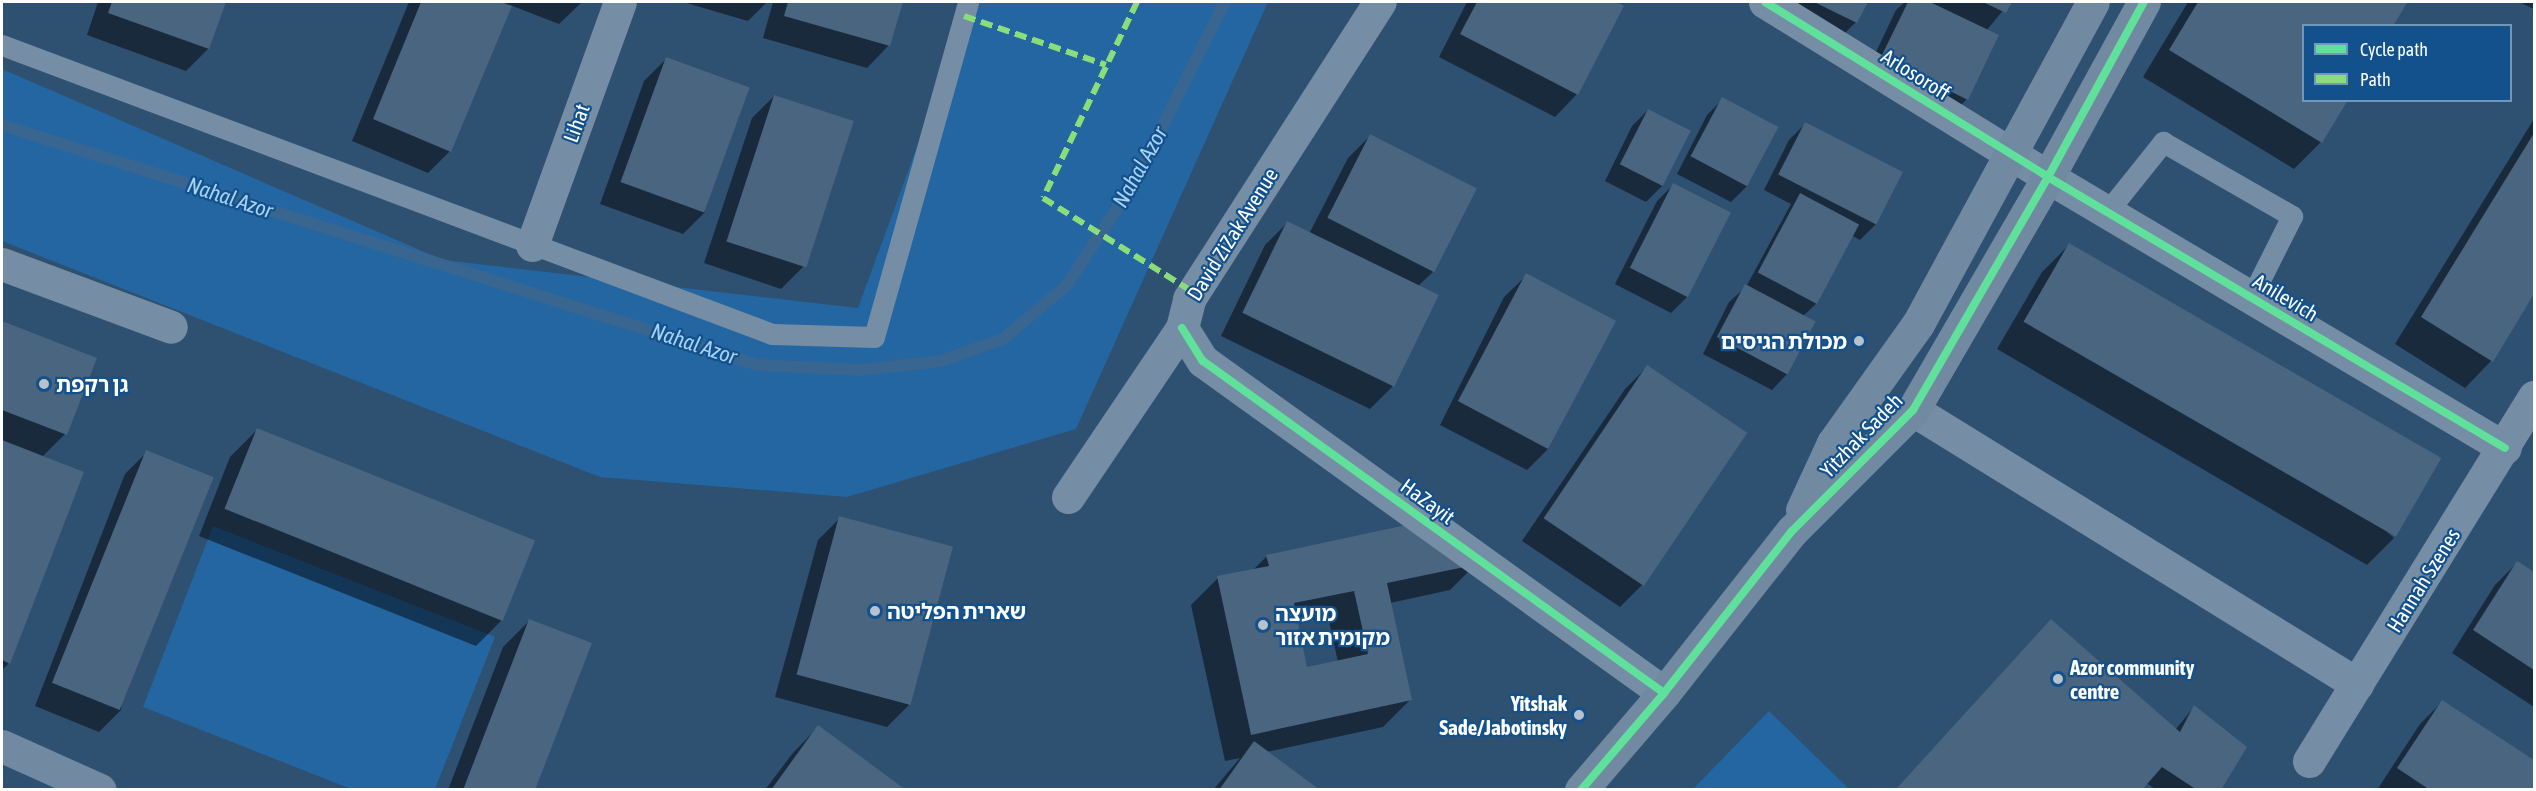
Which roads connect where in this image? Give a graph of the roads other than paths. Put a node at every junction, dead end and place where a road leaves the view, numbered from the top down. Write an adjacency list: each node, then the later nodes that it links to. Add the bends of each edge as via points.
1 (620, 2): 11 (street, Lihat)
2 (968, 2): 11 (lane, via 874,337 772,334)
3 (1380, 2): 15 (street, David ZiZak Avenue, via 1188,299)
4 (1765, 2): 8 (street, Arlosoroff)
5 (2093, 2): 8 (street, Yitzhak Sadeh)
6 (2144, 2): 9 (street, Yitzhak Sadeh)
7 (2, 45): 11 (lane)
8 (2008, 153): 9 (street, Arlosoroff); 20 (street, Yitzhak Sadeh, via 1918,324 1833,443)
9 (2049, 177): 10 (street, Anilevich); 17 (street, Yitzhak Sadeh)
10 (2107, 212): 13 (street, Anilevich); 13 (lane, via 2163,142 2292,216)
11 (532, 245)
12 (2, 264): 14 (street)
13 (2252, 298): 18 (street, Anilevich)
14 (171, 327)
15 (1182, 328): 19 (street, David ZiZak Avenue); 22 (street, HaZayit, via 1203,361)
16 (2535, 398): 18 (street, Hannah Szenes)
17 (1912, 410): 20 (street, Yitzhak Sadeh); 21 (street)
18 (2505, 448): 21 (street, Hannah Szenes)
19 (1068, 497)
20 (1792, 531): 22 (street, Yitzhak Sadeh)
21 (2357, 684): 24 (street, Hannah Szenes)
22 (1664, 693): 26 (street, Yitzhak Sadeh)
23 (2, 746): 25 (street)
24 (2309, 761)
25 (100, 789)
26 (1581, 789)

